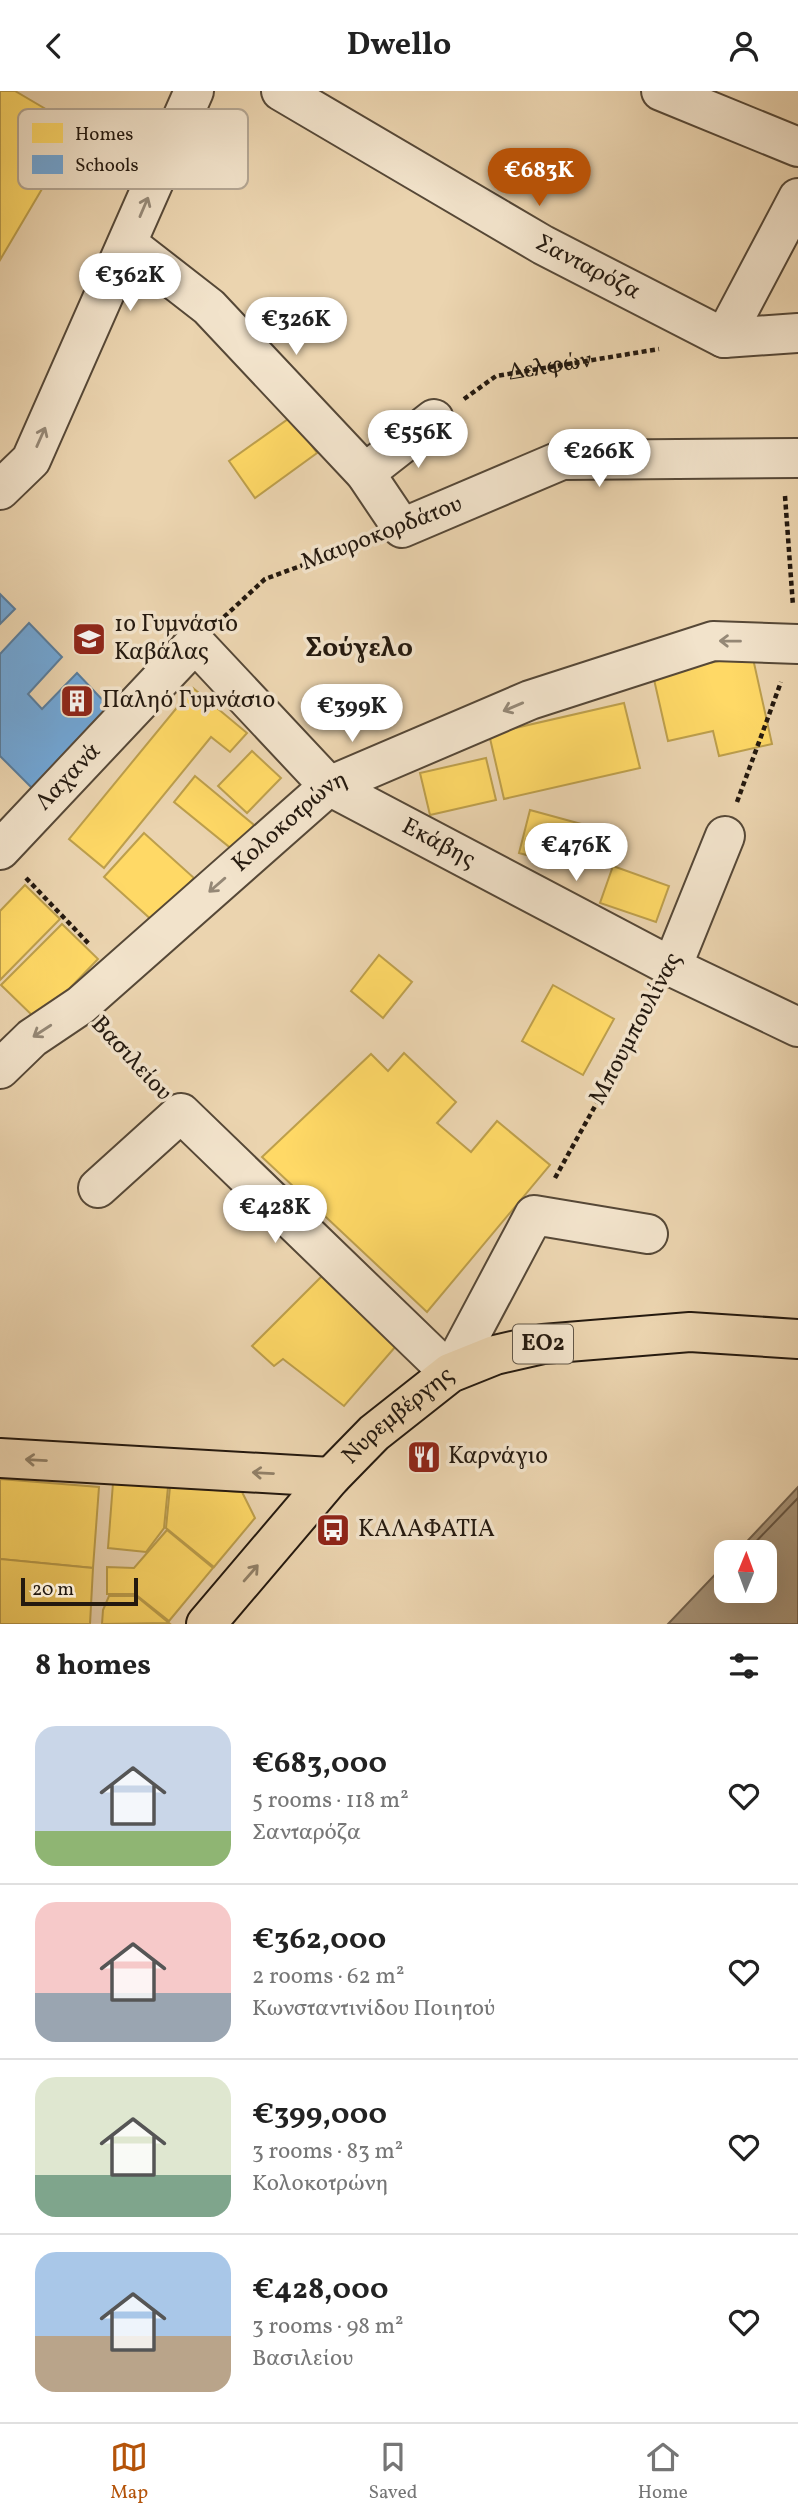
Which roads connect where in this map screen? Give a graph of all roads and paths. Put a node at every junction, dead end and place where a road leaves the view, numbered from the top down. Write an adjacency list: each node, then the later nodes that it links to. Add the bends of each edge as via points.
1 (194, 91): 4 (street, one-way to 1)
2 (281, 91): 10 (street, Σανταρόζα, via 543,245)
3 (661, 91): 5 (street)
4 (186, 109)
5 (798, 147)
6 (152, 189): 8 (street, one-way to 6)
7 (798, 198): 10 (street)
8 (128, 244): 13 (street, via 209,307); 14 (street, one-way to 8, via 31,460)
9 (798, 333): 10 (street)
10 (724, 338): 11 (path, Δελφών, via 496,376)
11 (434, 419): 13 (street)
12 (798, 458): 15 (street, Μαυροκορδάτου, via 562,460)
13 (365, 473): 15 (street)
14 (0, 490)
15 (402, 528): 16 (path, Μαυροκορδάτου, via 265,579)
16 (195, 643): 18 (street, Εκάβης); 20 (street, Λαχανά)
17 (798, 644): 18 (street, Κολοκοτρώνη, one-way to 18, via 713,641 530,700)
18 (329, 786): 21 (street, Εκάβης); 22 (street, Κολοκοτρώνη, one-way to 22)
19 (725, 836): 21 (street, Μπουμπουλίνας)
20 (9, 860): 22 (path)
21 (672, 967): 24 (street, Εκάβης); 28 (path, Μπουμπουλίνας)
22 (117, 973): 23 (street, Κολοκοτρώνη)
23 (81, 1005): 25 (street, Κολοκοτρώνη, one-way to 25, via 32,1038); 26 (path, Βασιλείου)
24 (798, 1027)
25 (0, 1069)
26 (181, 1113): 27 (street, Βασιλείου); 31 (street, Βασιλείου)
27 (98, 1188)
28 (534, 1216): 29 (street); 31 (street)
29 (648, 1234)
30 (798, 1339): 31 (main road, Νυρεμβέργης / ΕΟ2, via 690,1332 543,1344 495,1355)
31 (450, 1373): 33 (main road, Νυρεμβέργης / ΕΟ2, via 374,1433)
32 (0, 1458): 33 (main road, Νυρεμβέργης, one-way to 32)
33 (331, 1477): 34 (main road, ΕΟ2, one-way to 33)
34 (206, 1624)

